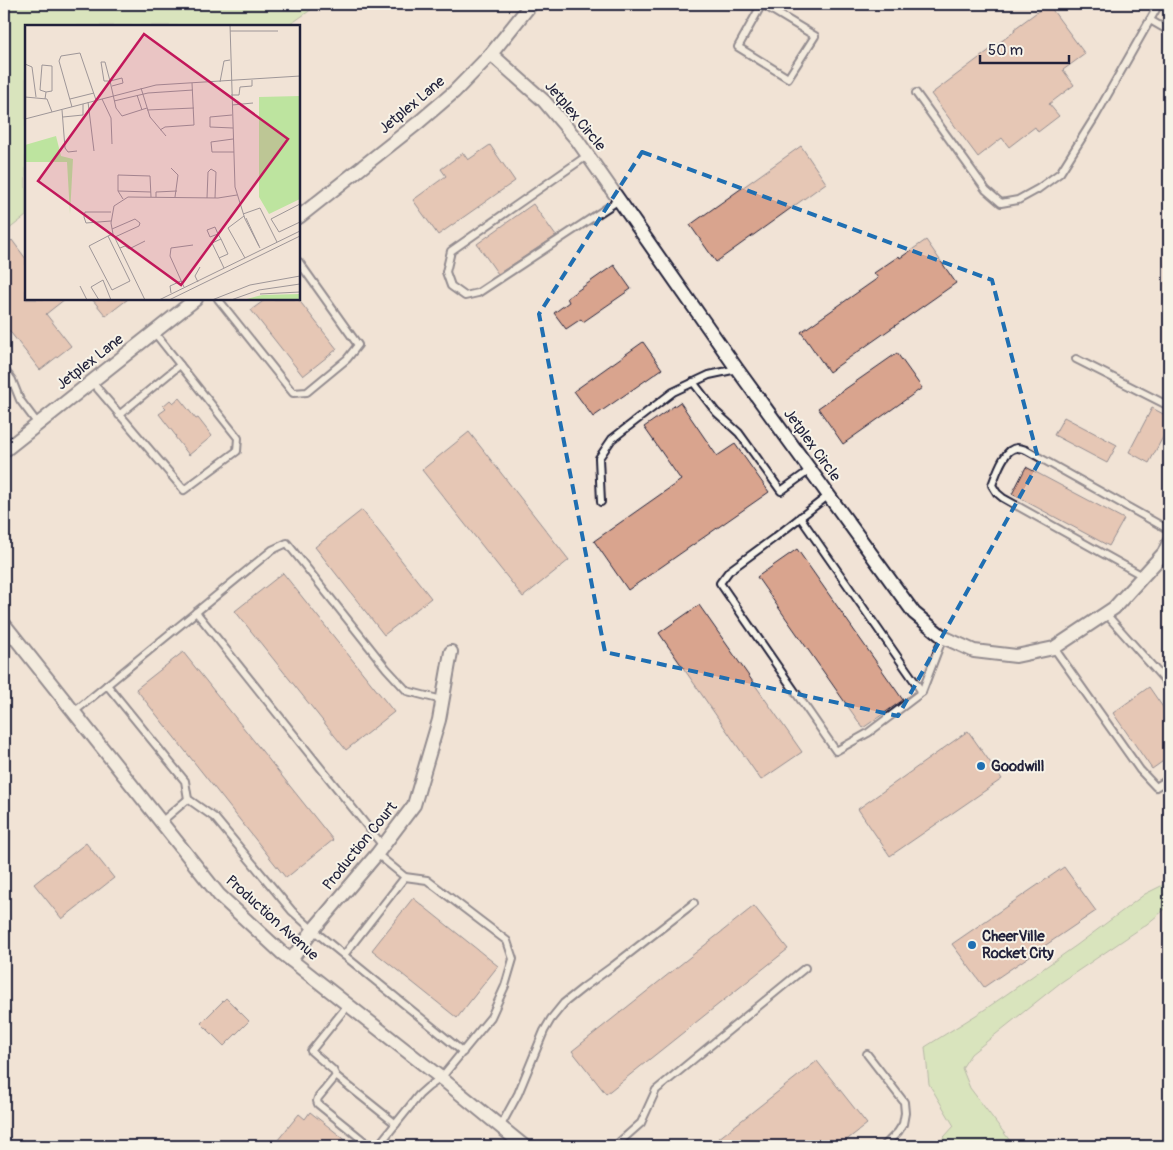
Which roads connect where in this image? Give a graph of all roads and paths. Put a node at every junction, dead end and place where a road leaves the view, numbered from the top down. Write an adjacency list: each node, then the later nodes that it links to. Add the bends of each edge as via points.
1 (531, 4): 6 (street, Jetplex Lane)
2 (762, 4): 2 (lane, via 738,47 788,78 815,36)
3 (1159, 4): 4 (lane)
4 (1150, 20): 5 (lane); 7 (lane, via 1060,173 1018,200 1001,203 986,190)
5 (1169, 31)
6 (491, 54): 8 (street, Jetplex Circle, via 544,100); 10 (street, Jetplex Lane, via 447,98)
7 (916, 93)
8 (588, 155): 9 (street, Jetplex Circle); 9 (lane, via 451,251 446,272 451,286 465,296 478,293)
9 (619, 200): 18 (street, Jetplex Circle)
10 (300, 216)
11 (300, 263): 13 (lane, via 358,345 347,359 307,392 293,393)
12 (195, 300): 14 (street, Jetplex Lane)
13 (219, 300)
14 (154, 332): 16 (lane); 19 (street, Jetplex Lane)
15 (1076, 359): 21 (lane)
16 (180, 365): 22 (lane); 22 (lane, via 238,438 237,451 184,490)
17 (4, 369): 23 (lane, via 20,400)
18 (737, 369): 20 (lane); 25 (street, Jetplex Circle)
19 (92, 382): 22 (lane); 23 (street, Jetplex Lane)
20 (693, 382): 25 (lane, via 716,412 739,433 781,491); 27 (lane, via 673,392 612,439 599,458)
21 (1169, 406)
22 (119, 415)
23 (38, 424): 24 (street, Jetplex Lane)
24 (4, 451)
25 (810, 470): 26 (street, Jetplex Circle)
26 (829, 495): 28 (lane); 35 (street, Jetplex Circle, via 914,613)
27 (601, 502)
28 (800, 517): 40 (lane); 40 (lane, via 729,571 720,583 836,751 868,733)
29 (1169, 530): 31 (lane, via 1026,450 1010,450 1003,458 992,485 997,493)
30 (1167, 550): 31 (street, Jetplex Circle)
31 (1142, 576): 33 (street, Jetplex Circle)
32 (196, 612): 38 (lane); 41 (lane, via 272,550 287,543 407,691); 46 (lane)
33 (1106, 614): 36 (street, Jetplex Circle); 39 (lane)
34 (4, 624): 42 (street, Production Avenue)
35 (943, 637): 36 (street, Jetplex Circle, via 974,651 1016,656); 40 (lane)
36 (1054, 648): 43 (lane, via 1140,770 1156,787)
37 (451, 652): 41 (street, Production Court)
38 (107, 685): 42 (lane); 44 (lane, via 185,781)
39 (1169, 685)
40 (922, 692)
41 (442, 700): 46 (street, Production Court, via 414,805)
42 (74, 712): 45 (street, Production Avenue)
43 (1169, 779)
44 (188, 799): 45 (lane); 49 (lane, via 215,818 292,910)
45 (162, 822): 51 (street, Production Avenue, via 219,895)
46 (380, 850): 47 (lane); 49 (street, Production Court)
47 (405, 877): 50 (lane); 54 (lane, via 427,880 507,941 513,959 491,1017)
48 (694, 903): 59 (lane, via 564,1003 544,1031 518,1094)
49 (313, 930): 50 (lane); 51 (street, Production Court)
50 (344, 955): 54 (lane)
51 (291, 960): 53 (street, Production Avenue)
52 (805, 968): 63 (lane, via 656,1090 641,1122)
53 (348, 1005): 56 (lane, via 311,1052); 57 (street, Production Avenue)
54 (463, 1052): 57 (lane)
55 (867, 1054): 64 (lane, via 904,1102 903,1124)
56 (336, 1076): 58 (lane); 60 (lane, via 318,1098 318,1104)
57 (441, 1078): 58 (lane, via 419,1095); 59 (street, Production Avenue)
58 (396, 1124): 61 (lane)
59 (500, 1127): 62 (street, Production Avenue)
60 (370, 1146)
61 (378, 1146)
62 (524, 1146)
63 (615, 1146)
64 (884, 1146)

